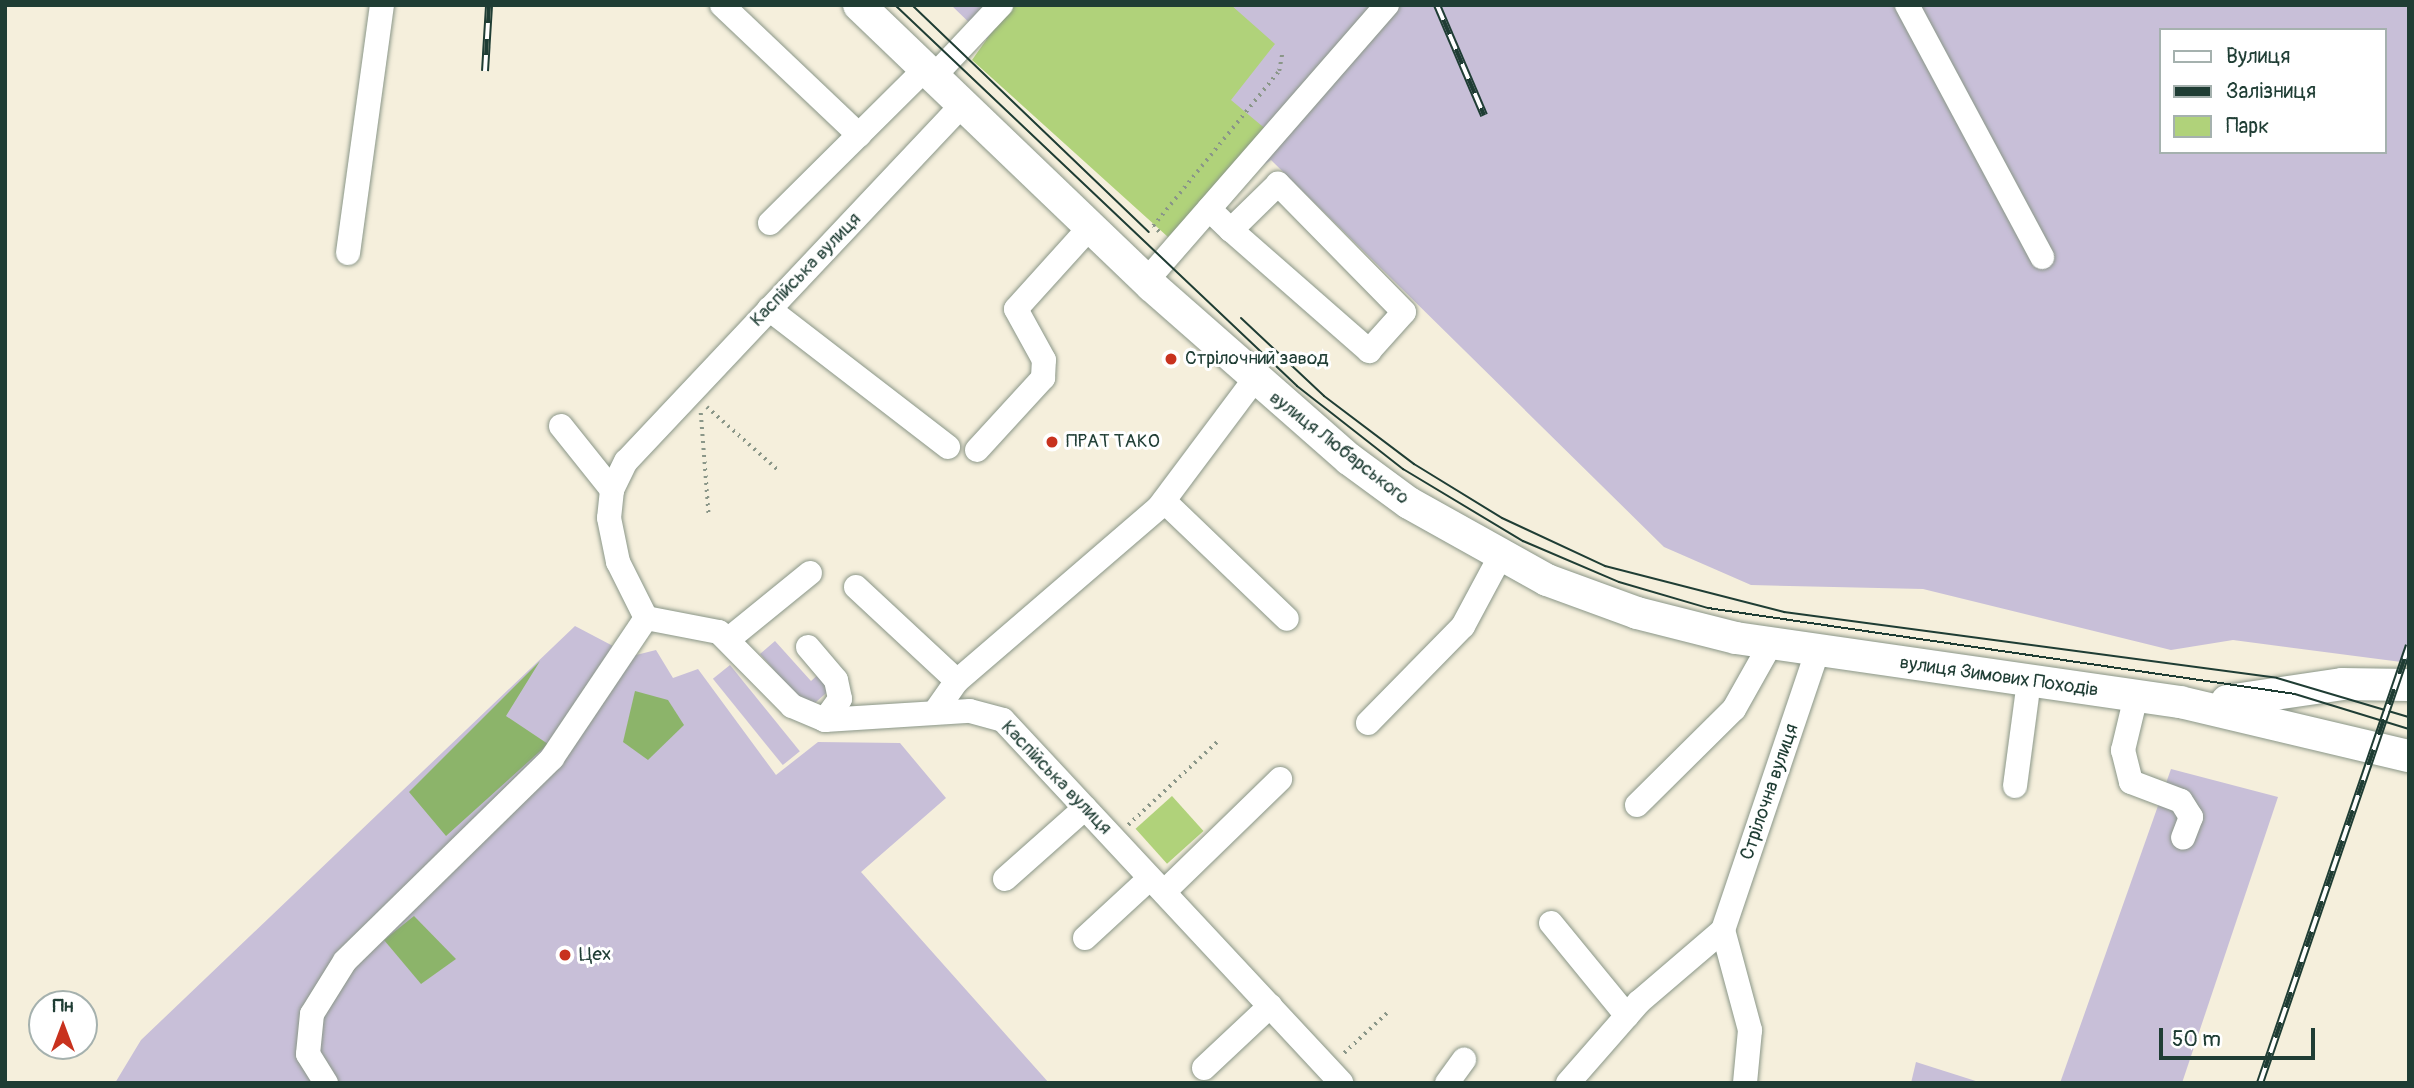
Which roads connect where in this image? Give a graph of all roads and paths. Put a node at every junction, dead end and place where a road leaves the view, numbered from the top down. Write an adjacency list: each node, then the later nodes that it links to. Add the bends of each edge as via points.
1 (382, 5): 16 (street)
2 (722, 5): 10 (street)
3 (859, 5): 8 (main road, вулиця Любарського)
4 (1001, 5): 8 (street)
5 (1387, 5): 11 (street)
6 (1907, 5): 17 (street)
7 (1282, 54): 15 (path, via 1279,71 1153,226)
8 (930, 72): 9 (main road, вулиця Любарського); 10 (street)
9 (963, 104): 13 (main road, вулиця Любарського); 19 (street, Каспійська вулиця)
10 (859, 135): 12 (street)
11 (1209, 209): 14 (street); 15 (street)
12 (770, 223)
13 (1090, 227): 18 (main road, вулиця Любарського); 23 (street, via 1016,309 1044,360 1042,378)
14 (1231, 230): 14 (street, via 1369,351 1404,312 1278,184)
15 (1177, 248): 18 (street)
16 (348, 253)
17 (2042, 257)
18 (1147, 280): 20 (main road, вулиця Любарського)
19 (769, 309): 22 (street); 25 (street, Каспійська вулиця, via 626,461)
20 (1254, 380): 26 (street); 28 (main road, вулиця Любарського, via 1409,503)
21 (561, 426): 25 (street)
22 (948, 447)
23 (977, 450)
24 (778, 470): 27 (path, via 700,401)
25 (612, 490): 31 (street, Каспійська вулиця, via 609,517 618,562)
26 (1164, 501): 32 (street); 37 (street)
27 (709, 517)
28 (1500, 557): 34 (main road, вулиця Любарського, via 1604,602); 44 (street, via 1463,626)
29 (810, 573): 33 (street)
30 (856, 587): 37 (street)
31 (646, 618): 33 (street, Каспійська вулиця, via 695,623); 64 (street, via 552,758 345,961 312,1014 307,1054)
32 (1287, 619)
33 (730, 638): 43 (street, Каспійська вулиця, via 792,706)
34 (1770, 645): 36 (main road, вулиця Любарського); 49 (street, via 1734,709)
35 (808, 647): 43 (street, via 836,680 840,699)
36 (1817, 653): 38 (main road, вулиця Зимових Походів); 56 (street, Стрілочна вулиця)
37 (957, 681): 42 (street)
38 (2029, 681): 40 (main road, вулиця Зимових Походів); 48 (street)
39 (2409, 685): 41 (main road, вулиця Зимових Походів, via 2342,684 2267,699)
40 (2136, 696): 41 (main road, вулиця Зимових Походів); 52 (street, via 2123,750 2131,782 2181,801 2191,817)
41 (2180, 702): 46 (main road, вулиця Зимових Походів)
42 (935, 712): 43 (street, Каспійська вулиця); 50 (street, Каспійська вулиця, via 1003,720)
43 (825, 720)
44 (1368, 723)
45 (1218, 741): 51 (path)
46 (2409, 755)
47 (1280, 779): 54 (street)
48 (2015, 786)
49 (1637, 806)
50 (1085, 808): 51 (street, Каспійська вулиця); 53 (street)
51 (1114, 838): 54 (street, Каспійська вулиця)
52 (2183, 838)
53 (1005, 878)
54 (1157, 885): 57 (street); 58 (street, Каспійська вулиця)
55 (1551, 923): 60 (street)
56 (1723, 930): 60 (street, Стрілочна вулиця); 67 (street, via 1750,1030)
57 (1085, 938)
58 (1270, 1006): 62 (street); 63 (street, Каспійська вулиця)
59 (1389, 1011): 63 (path)
60 (1627, 1016): 66 (street, Стрілочна вулиця)
61 (1464, 1060): 65 (street)
62 (1204, 1068)
63 (1334, 1076)
64 (326, 1083)
65 (1447, 1083)
66 (1568, 1083)
67 (1745, 1083)

